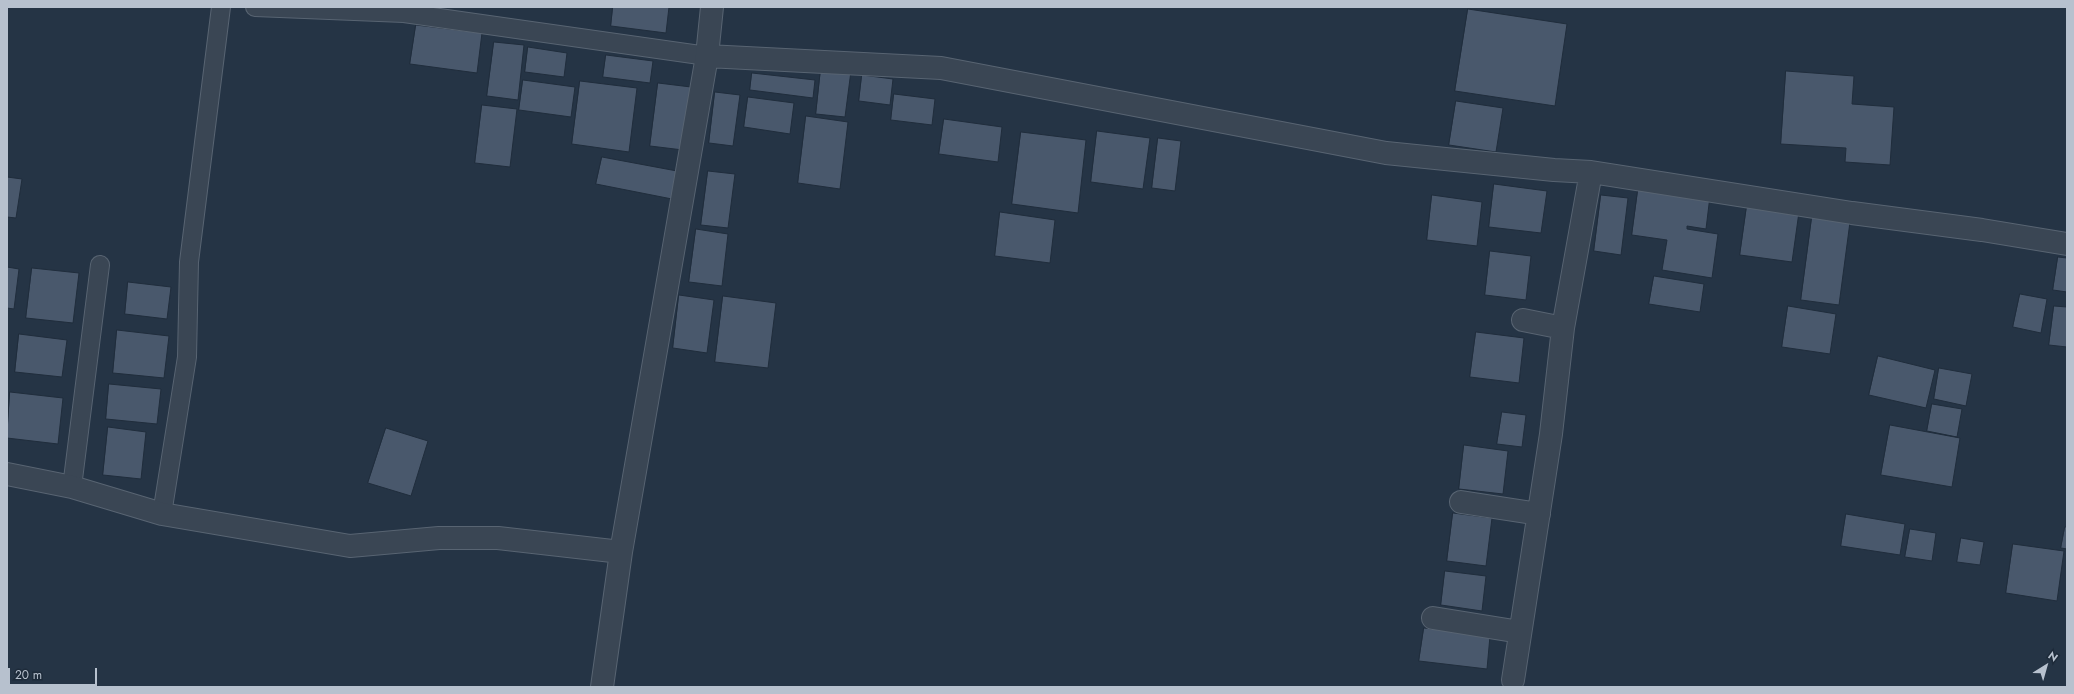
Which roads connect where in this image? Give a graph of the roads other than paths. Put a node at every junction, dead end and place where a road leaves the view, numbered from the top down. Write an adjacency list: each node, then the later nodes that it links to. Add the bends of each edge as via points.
1 (221, 7): 13 (lane, via 189,262 186,357)
2 (255, 7): 4 (lane, via 404,13)
3 (712, 7): 4 (street)
4 (707, 56): 5 (street, via 940,68 1386,153); 15 (street)
5 (1591, 172): 6 (street); 9 (street)
6 (2067, 244)
7 (100, 265): 11 (lane)
8 (1523, 320): 9 (street)
9 (1563, 328): 14 (street)
10 (7, 474): 11 (street)
11 (72, 487): 13 (street)
12 (1460, 502): 14 (street)
13 (162, 514): 15 (street, via 350,546 439,538 498,538)
14 (1539, 514): 17 (street)
15 (621, 552): 19 (street)
16 (1433, 618): 17 (street)
17 (1520, 632): 18 (street)
18 (1513, 680)
19 (602, 687)

